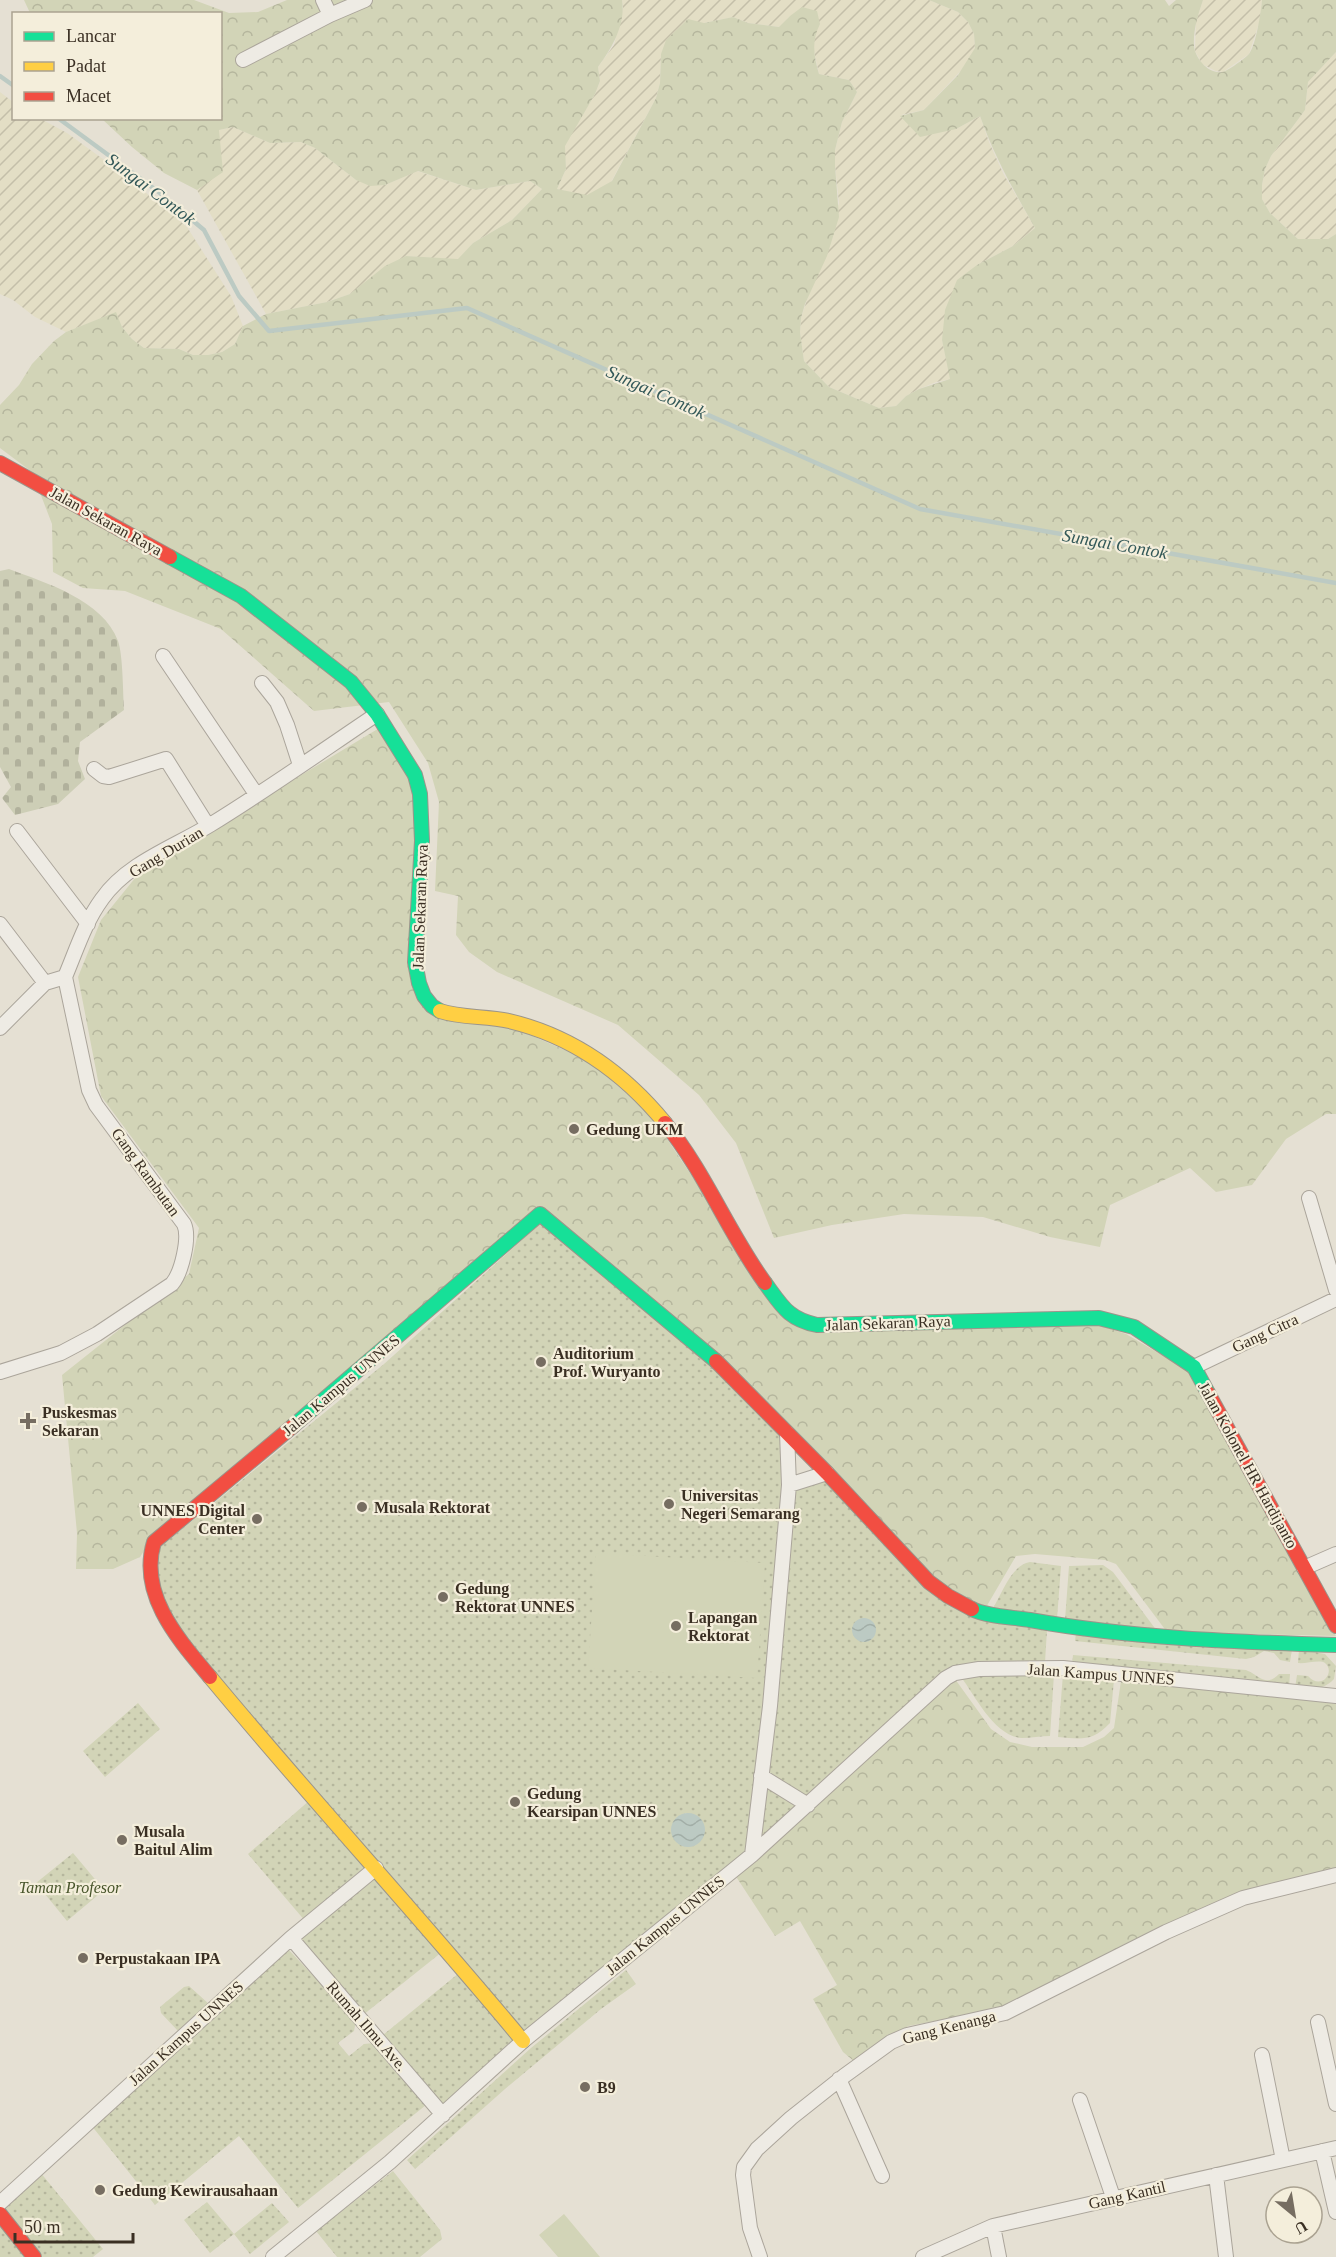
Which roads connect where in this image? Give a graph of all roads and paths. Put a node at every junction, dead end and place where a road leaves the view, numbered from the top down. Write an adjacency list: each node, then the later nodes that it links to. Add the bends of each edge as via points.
1 (323, 0): 3 (street)
2 (365, 0): 3 (street)
3 (330, 15): 4 (street)
4 (243, 60)
5 (0, 463): 8 (street, Jalan Sekaran Raya, via 241,596 334,667)
6 (163, 656): 11 (street)
7 (262, 683): 9 (street, via 277,702)
8 (377, 714): 9 (street, Gang Durian); 22 (street, Jalan Sekaran Raya, via 415,775 420,794 422,841 416,963 417,978 432,1006 440,1011 525,1024 567,1040 592,1054 630,1086 690,1157 757,1272 790,1315 817,1325 1099,1318)
9 (300, 765): 11 (street, Gang Durian)
10 (94, 769): 12 (street, via 109,777 166,759)
11 (256, 794): 12 (street, Gang Durian)
12 (208, 826): 15 (street, Gang Durian, via 141,863 102,898)
13 (17, 831): 15 (street)
14 (0, 924): 17 (street)
15 (88, 924): 16 (street, Gang Durian)
16 (65, 977): 17 (street); 24 (street, Gang Rambutan, via 89,1090 96,1105 184,1224 187,1238 172,1284 61,1353)
17 (45, 983): 18 (street)
18 (0, 1028)
19 (1309, 1198): 20 (street)
20 (1336, 1290)
21 (1336, 1299): 23 (street, Gang Citra)
22 (1134, 1327): 23 (street, Jalan Kolonel HR Hardijanto)
23 (1194, 1367): 29 (street, Jalan Kolonel HR Hardijanto)
24 (0, 1372)
25 (788, 1433): 26 (street, Jalan Kampus UNNES); 27 (street); 40 (street, Jalan Kampus UNNES, via 708,1353 540,1214 154,1542 152,1590 176,1636)
26 (827, 1473): 27 (street); 32 (street, Jalan Kampus UNNES, via 929,1582 975,1611 1057,1625)
27 (789, 1485): 37 (street)
28 (1336, 1554): 29 (street)
29 (1304, 1568): 30 (street, Jalan Kolonel HR Hardijanto)
30 (1336, 1626)
31 (1336, 1645): 32 (street, Jalan Kampus UNNES)
32 (1321, 1646): 33 (street)
33 (1336, 1656)
34 (1336, 1685): 35 (street)
35 (1318, 1694): 36 (street, Jalan Kampus UNNES); 38 (street, Jalan Kampus UNNES, via 1063,1668 967,1670 937,1684)
36 (1336, 1696)
37 (761, 1776): 38 (street); 39 (street)
38 (808, 1805): 39 (street, Jalan Kampus UNNES)
39 (752, 1855): 44 (street, Jalan Kampus UNNES)
40 (376, 1868): 42 (street, Jalan Kampus UNNES); 44 (street, Jalan Kampus UNNES)
41 (1336, 1875): 46 (street, Gang Kenanga, via 1243,1898 1005,2013 898,2038)
42 (291, 1938): 49 (street, Rumah Ilmu Ave.); 56 (street, Jalan Kampus UNNES)
43 (1318, 2022): 48 (street)
44 (523, 2042): 49 (street, Jalan Kampus UNNES)
45 (1262, 2055): 52 (street)
46 (839, 2079): 54 (street); 62 (street, Gang Kenanga, via 773,2133 744,2167 750,2228)
47 (1080, 2100): 55 (street)
48 (1336, 2104)
49 (443, 2115): 61 (street, Jalan Kampus UNNES)
50 (1336, 2148): 51 (street, Gang Kantil)
51 (1322, 2151): 52 (street, Gang Kantil); 57 (street)
52 (1283, 2160): 53 (street, Gang Kantil)
53 (1216, 2175): 55 (street, Gang Kantil); 65 (street)
54 (882, 2176)
55 (1113, 2197): 59 (street, Gang Kantil)
56 (0, 2203)
57 (1336, 2212)
58 (0, 2214): 60 (street)
59 (993, 2226): 63 (street, Gang Kantil); 64 (street)
60 (34, 2257)
61 (273, 2257)
62 (760, 2257)
63 (923, 2257)
64 (999, 2257)
65 (1226, 2257)

